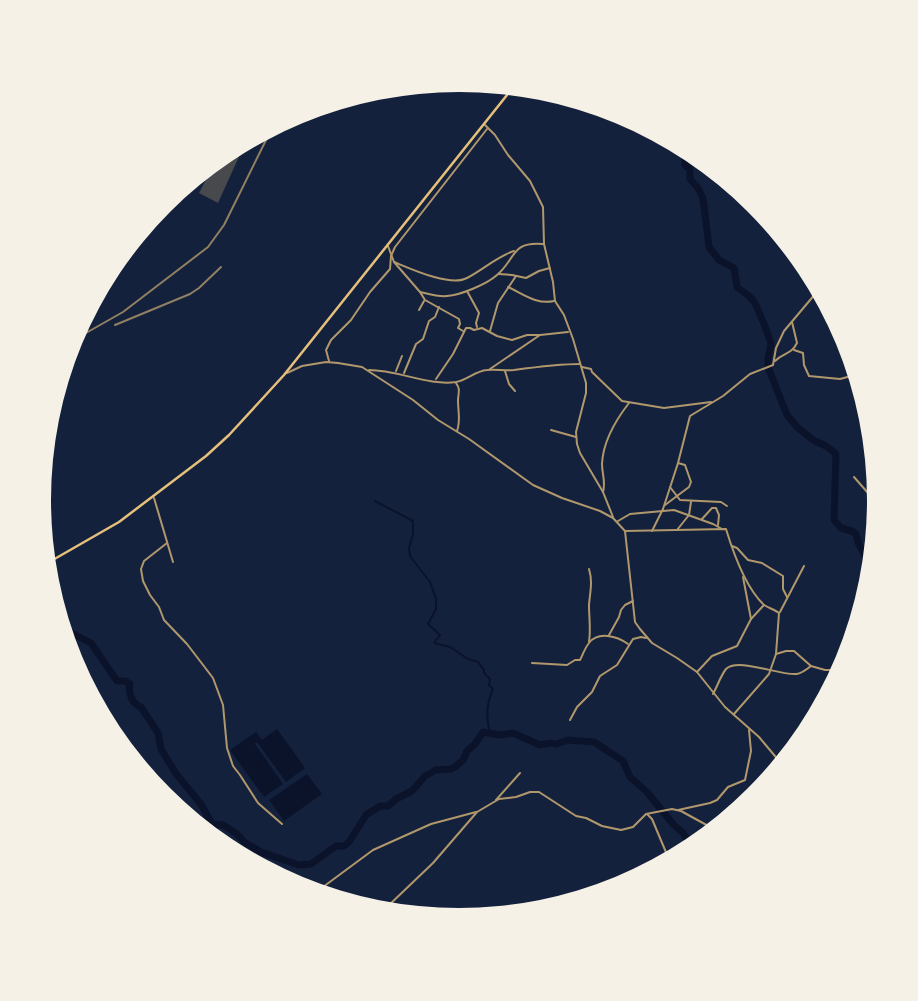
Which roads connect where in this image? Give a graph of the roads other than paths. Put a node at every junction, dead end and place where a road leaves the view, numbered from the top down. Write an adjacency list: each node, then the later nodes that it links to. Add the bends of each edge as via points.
1 (507, 95): 2 (highway)
2 (484, 124): 3 (street); 5 (highway)
3 (488, 128): 4 (street, via 539,198); 7 (street)
4 (544, 244): 6 (street, via 527,244); 9 (street)
5 (387, 245): 7 (street); 36 (highway)
6 (514, 251): 8 (street, via 454,282); 10 (street)
7 (391, 256): 8 (street); 29 (street, via 390,269 331,340 326,350)
8 (394, 262): 14 (street)
9 (550, 268): 11 (street, via 526,278); 17 (street)
10 (498, 274): 11 (street); 13 (street)
11 (516, 276): 12 (street)
12 (508, 287): 17 (street, via 538,301); 24 (street)
13 (467, 290): 14 (street, via 447,296); 21 (street, via 479,313)
14 (420, 292): 16 (street)
15 (813, 296): 20 (street)
16 (425, 300): 18 (street); 19 (street)
17 (555, 301): 22 (street)
18 (439, 307): 23 (street, via 459,320 458,328); 35 (street)
19 (419, 310)
20 (792, 322): 26 (street, via 797,343); 28 (street, via 778,341)
21 (478, 329): 23 (street); 24 (street)
22 (569, 330): 25 (street); 30 (street)
23 (464, 332): 38 (street)
24 (489, 332): 25 (street, via 512,340)
25 (540, 335): 31 (street)
26 (793, 349): 28 (street); 37 (street, via 803,353 809,376)
27 (402, 356): 34 (street)
28 (775, 361): 42 (street)
29 (330, 362): 32 (street); 36 (street, via 302,366)
30 (580, 365): 33 (street); 41 (street, via 591,369 618,399); 45 (street, via 586,393)
31 (489, 369): 33 (street); 39 (street)
32 (369, 370): 34 (street); 44 (street)
33 (505, 371): 40 (street)
34 (396, 372): 35 (street)
35 (403, 374): 38 (street)
36 (284, 375): 51 (highway, via 229,435)
37 (848, 377)
38 (435, 381): 39 (street)
39 (456, 382): 44 (street, via 460,393)
40 (514, 391)
41 (630, 402): 42 (street, via 664,408); 50 (street, via 606,443)
42 (712, 402): 46 (street, via 690,416)
43 (551, 430): 45 (street)
44 (457, 431): 60 (street, via 533,485)
45 (576, 437): 50 (street)
46 (678, 463): 48 (street); 52 (street, via 685,465 691,482)
47 (854, 477): 49 (street)
48 (670, 486): 52 (street); 55 (street)
49 (867, 491)
50 (603, 492): 60 (street)
51 (154, 497): 69 (street); 71 (highway)
52 (677, 497): 53 (street); 55 (street)
53 (691, 500): 54 (street); 59 (street)
54 (713, 502): 56 (street); 57 (street)
55 (664, 506): 58 (street)
56 (727, 506)
57 (714, 508): 61 (street); 63 (street)
58 (661, 512): 59 (street); 62 (street, via 629,514); 68 (street)
59 (689, 515): 61 (street); 65 (street)
60 (613, 518): 62 (street)
61 (702, 520): 63 (street); 66 (street)
62 (618, 522): 67 (street)
63 (718, 526): 64 (street)
64 (722, 529): 66 (street); 70 (street)
65 (676, 530): 66 (street); 68 (street)
66 (705, 530)
67 (625, 531): 68 (street); 77 (street)
68 (652, 531)
69 (167, 543): 72 (street); 101 (street, via 144,561 143,581 164,620 214,678 233,766 258,803)
70 (730, 545): 75 (street); 76 (street, via 748,560 783,576)
71 (55, 559)
72 (173, 562)
73 (803, 566): 76 (street)
74 (589, 569): 83 (street)
75 (742, 572): 78 (street); 80 (street)
76 (787, 597): 79 (street)
77 (633, 601): 81 (street, via 621,610); 82 (street, via 635,622)
78 (764, 604): 79 (street); 80 (street)
79 (779, 613): 85 (street)
80 (751, 620): 90 (street, via 737,646 712,656)
81 (609, 636): 83 (street); 84 (street)
82 (647, 638): 84 (street, via 635,638); 90 (street)
83 (589, 643): 86 (street, via 580,660 567,665)
84 (628, 645): 93 (street, via 617,665 600,676)
85 (776, 654): 87 (street, via 794,651); 89 (street)
86 (532, 663)
87 (811, 666): 88 (street); 89 (street, via 799,674)
88 (830, 670)
89 (770, 671): 91 (street, via 732,666); 92 (street)
90 (697, 672): 91 (street)
91 (713, 694): 92 (street)
92 (734, 715): 94 (street)
93 (570, 720)
94 (749, 729): 95 (street); 98 (street, via 751,751 745,780 710,803)
95 (776, 758)
96 (520, 773): 97 (street)
97 (495, 800): 99 (street); 100 (street, via 539,792 576,816 621,830 633,827)
98 (677, 810): 100 (street); 102 (street)
99 (477, 812): 104 (street, via 431,824 373,850); 105 (street)
100 (646, 814): 103 (street)
101 (282, 824)
102 (706, 825)
103 (666, 852)
104 (325, 886)
105 (391, 903)

